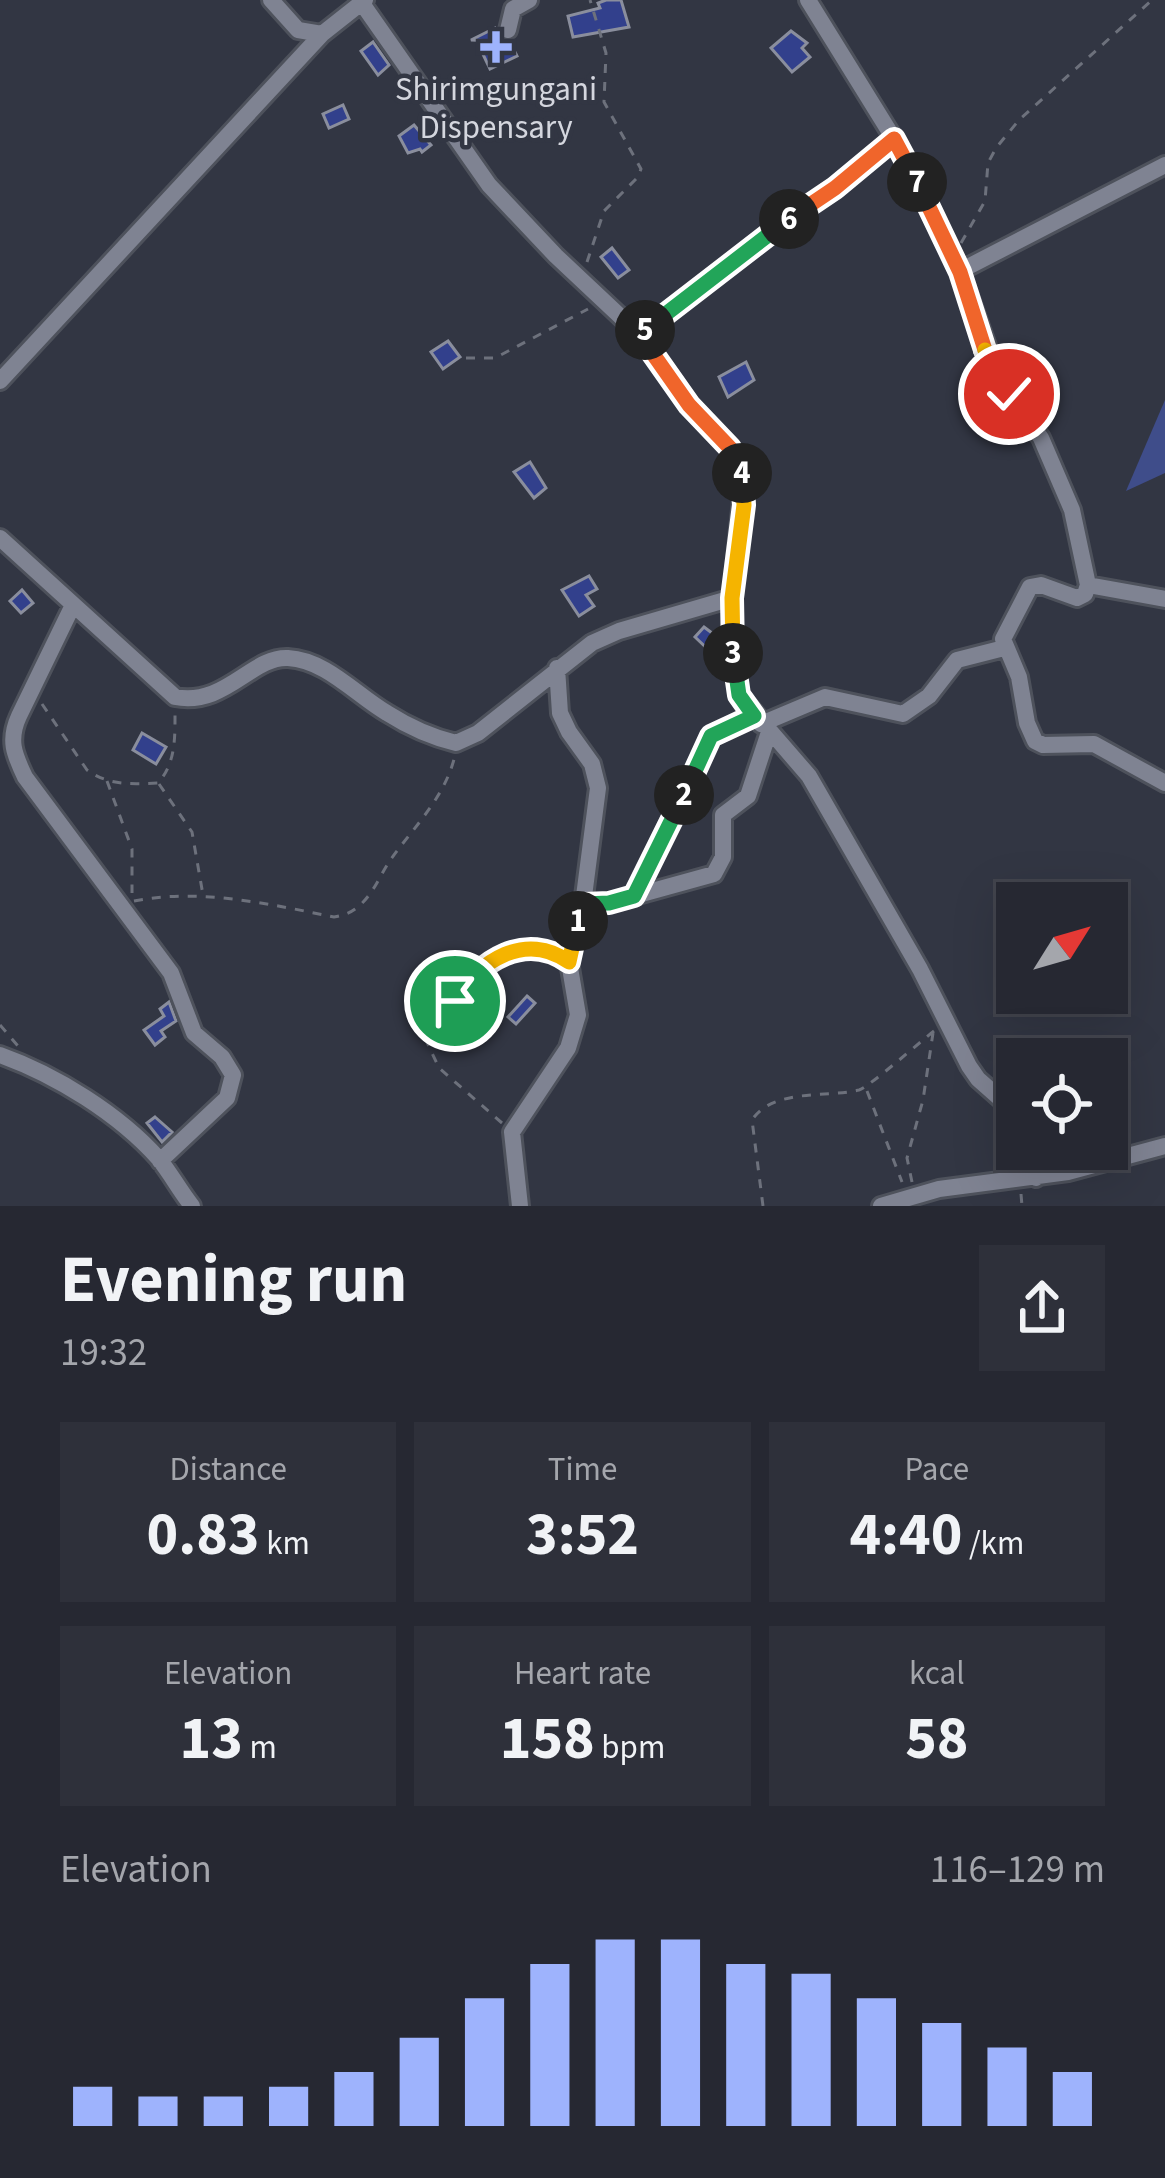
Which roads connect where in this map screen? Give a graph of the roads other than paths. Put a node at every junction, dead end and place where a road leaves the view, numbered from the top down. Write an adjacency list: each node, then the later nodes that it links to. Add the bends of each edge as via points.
1 (271, 0): 5 (street)
2 (529, 0): 6 (street, via 513,9)
3 (808, 0): 9 (street)
4 (363, 1): 7 (street); 12 (street, via 489,185)
5 (298, 30): 7 (street); 8 (street)
6 (508, 30)
7 (322, 34): 8 (street)
8 (302, 55): 13 (street)
9 (894, 139): 11 (street); 12 (street)
10 (1165, 165): 11 (street)
11 (956, 263): 15 (street, via 986,352 1041,438 1072,510)
12 (639, 334): 16 (street, via 740,464 744,505)
13 (0, 381)
14 (0, 538): 18 (street)
15 (1088, 585): 17 (street); 19 (street, via 1077,598 1030,587 1005,629)
16 (732, 598): 20 (street, via 619,631); 21 (street, via 735,683)
17 (1165, 599)
18 (73, 605): 20 (street, via 175,698 218,693 287,657 313,664 429,736 456,743); 28 (street, via 12,732 18,760 126,902 171,973 194,1034 233,1076 227,1098)
19 (1004, 648): 21 (street, via 957,660 903,714 825,697); 22 (street, via 1035,741 1094,744)
20 (557, 668): 24 (street, via 560,712 598,775)
21 (762, 724): 23 (street, via 711,736); 23 (street, via 748,796 723,815 720,867); 26 (street, via 795,755 832,813 920,969 940,1027)
22 (1165, 783)
23 (634, 896): 24 (street)
24 (584, 904): 34 (street, via 571,942 578,1015 568,1048 512,1132)
25 (0, 1055): 28 (street, via 80,1096)
26 (996, 1095)
27 (1165, 1146): 30 (street)
28 (160, 1161): 32 (street)
29 (1032, 1170): 30 (street)
30 (1036, 1178): 31 (street)
31 (912, 1198): 35 (street)
32 (187, 1200): 33 (street)
33 (166, 1206)
34 (520, 1206)
35 (881, 1206)

